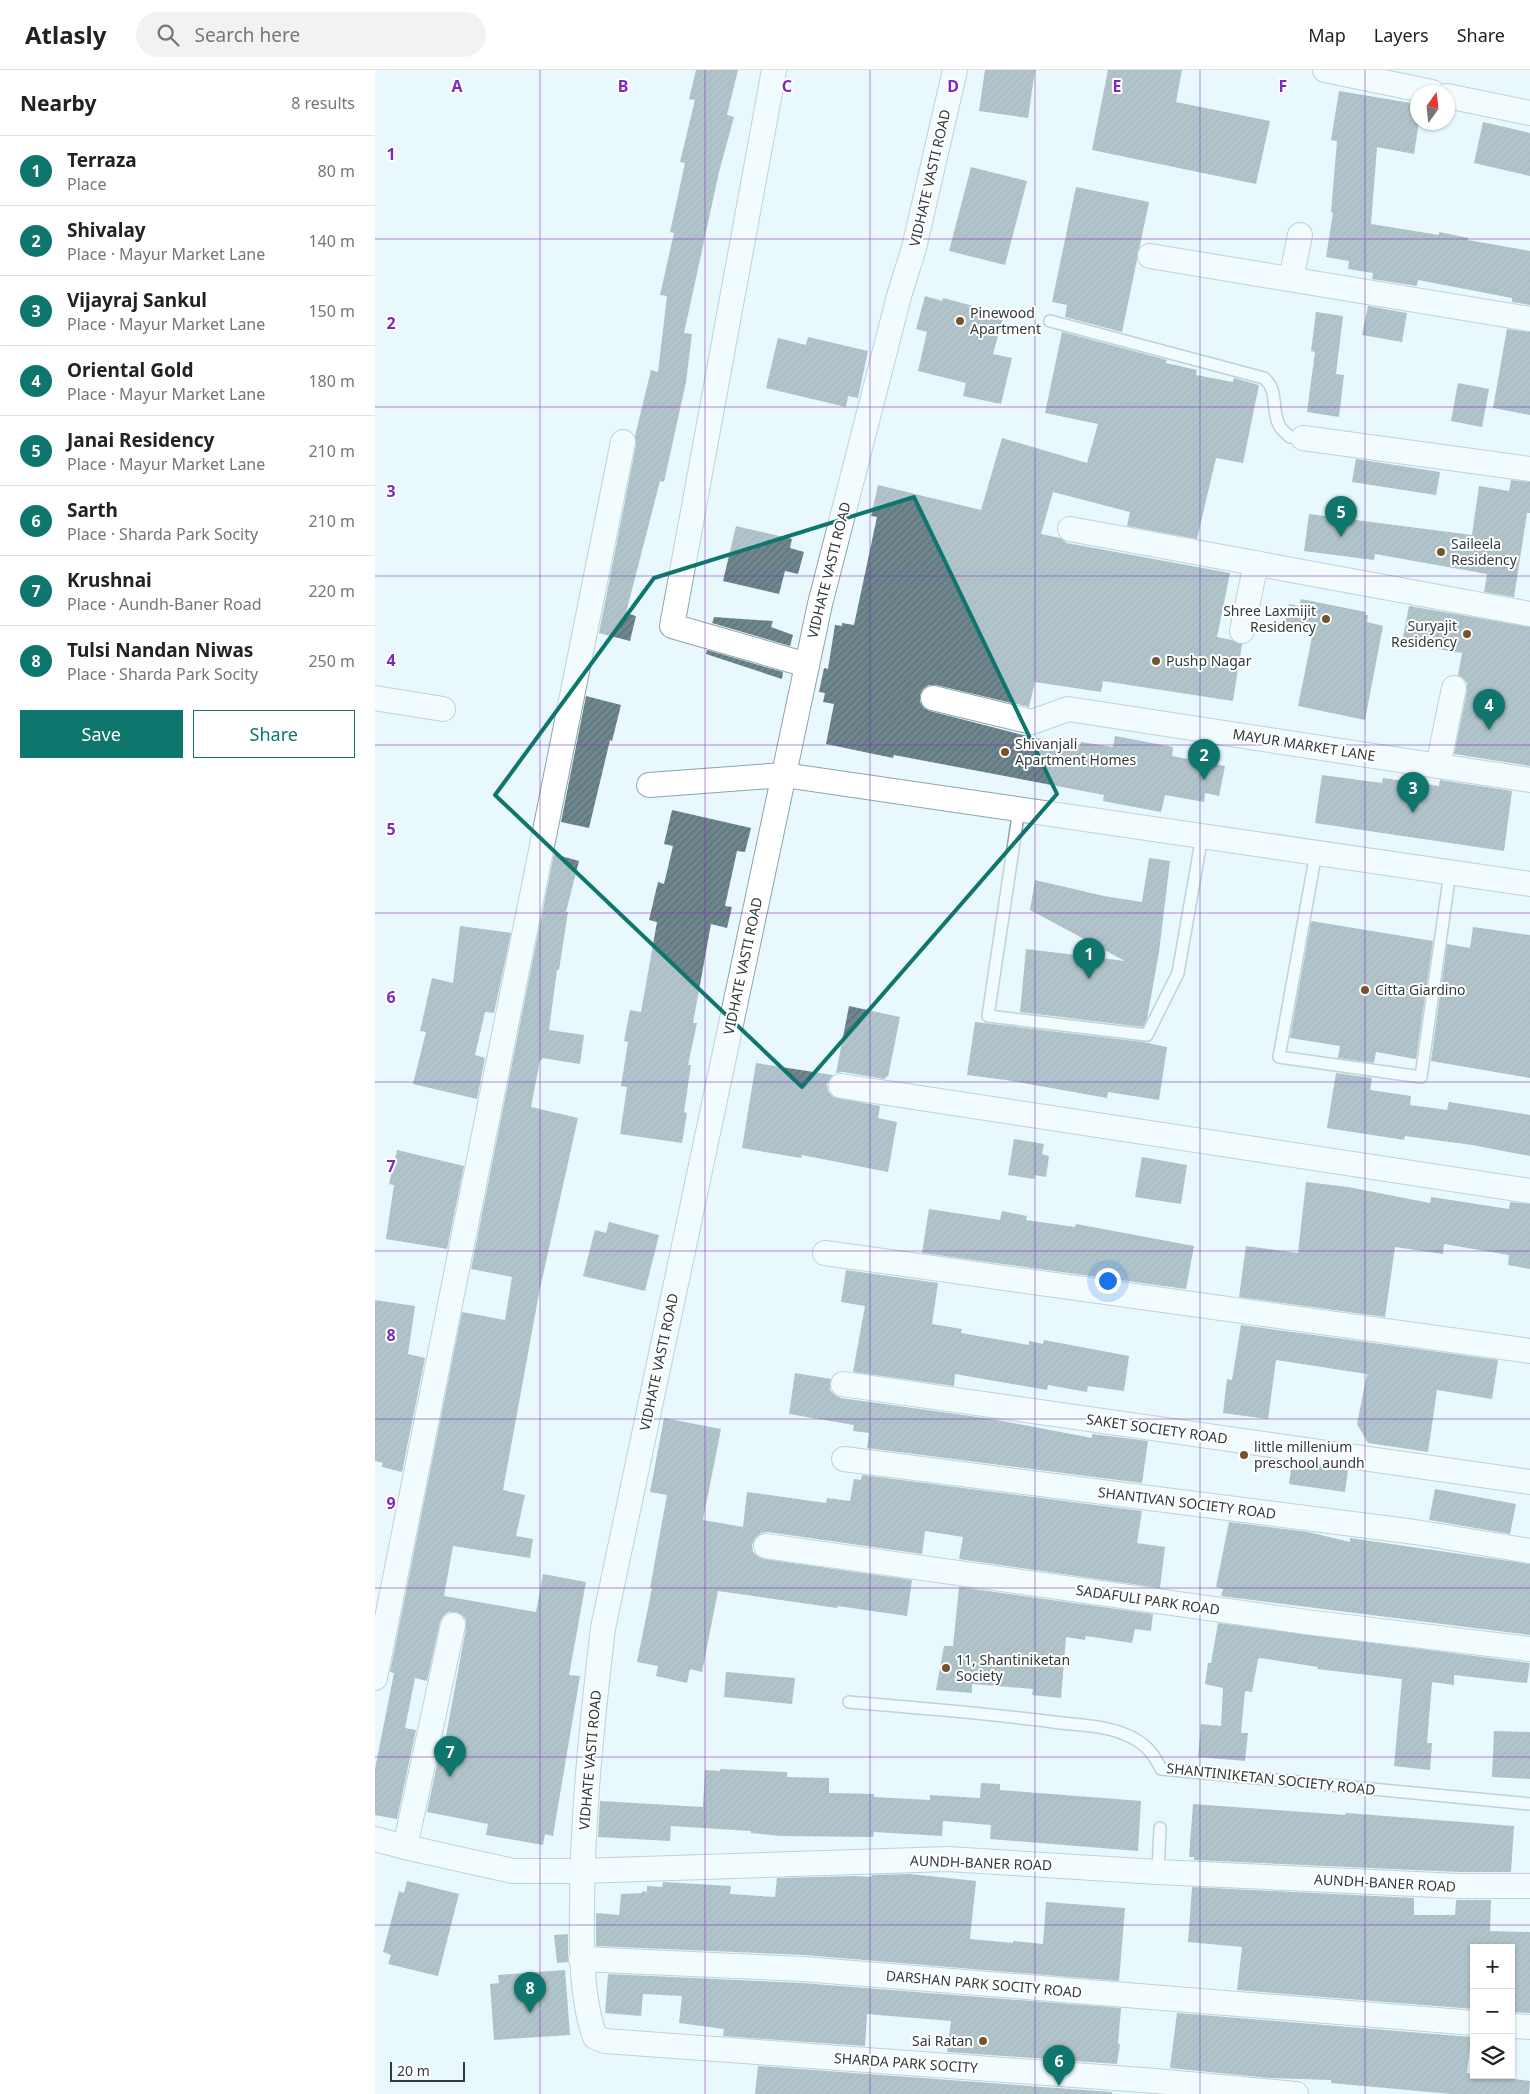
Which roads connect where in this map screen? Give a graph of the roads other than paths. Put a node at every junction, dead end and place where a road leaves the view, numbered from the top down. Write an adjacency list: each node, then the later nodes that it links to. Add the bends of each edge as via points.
1 (774, 70): 19 (street, via 671,626)
2 (955, 70): 19 (street, VIDHATE VASTI ROAD, via 914,248 819,604)
3 (1325, 70): 4 (street)
4 (1410, 87)
5 (1455, 98): 6 (street)
6 (1530, 113)
7 (1300, 235): 9 (street)
8 (1150, 256): 9 (street)
9 (1291, 279): 10 (street)
10 (1530, 319)
11 (1050, 321): 12 (lane, via 1265,378 1275,400 1278,424 1290,437)
12 (1303, 438): 14 (street)
13 (623, 442): 44 (street)
14 (1530, 468)
15 (1070, 529): 16 (street)
16 (1255, 563): 17 (street); 18 (street)
17 (1530, 614)
18 (1242, 631)
19 (807, 665): 25 (street, VIDHATE VASTI ROAD)
20 (1454, 688): 24 (street)
21 (375, 698): 23 (street)
22 (933, 698): 24 (street, MAYUR MARKET LANE, via 1032,722 1068,709)
23 (443, 709)
24 (1438, 766): 26 (street, MAYUR MARKET LANE)
25 (784, 775): 27 (street); 28 (street); 50 (street, VIDHATE VASTI ROAD, via 603,1628 589,1748)
26 (1530, 780)
27 (649, 785)
28 (1019, 809): 29 (street); 29 (lane, via 987,1016 1147,1035 1178,973)
29 (1202, 836): 30 (street)
30 (1316, 853): 31 (street); 31 (lane, via 1279,1057 1421,1077)
31 (1450, 872): 32 (street)
32 (1530, 884)
33 (841, 1086): 34 (street)
34 (1530, 1191)
35 (825, 1253): 36 (street)
36 (1530, 1351)
37 (843, 1384): 39 (street, SAKET SOCIETY ROAD)
38 (844, 1459): 41 (street, SHANTIVAN SOCIETY ROAD, via 1415,1532)
39 (1530, 1482)
40 (766, 1546): 43 (street, SADAFULI PARK ROAD, via 1305,1622)
41 (1530, 1551)
42 (453, 1625): 49 (street)
43 (1530, 1649)
44 (375, 1678)
45 (849, 1702): 46 (lane, SHANTINIKETAN SOCIETY ROAD, via 1101,1728 1124,1733 1145,1744 1161,1769)
46 (1530, 1804)
47 (1160, 1828): 51 (lane)
48 (375, 1839): 49 (street, AUNDH-BANER ROAD)
49 (405, 1848): 50 (street, AUNDH-BANER ROAD, via 513,1871)
50 (582, 1871): 51 (street, AUNDH-BANER ROAD, via 948,1859); 53 (street)
51 (1158, 1872): 52 (street, AUNDH-BANER ROAD, via 1459,1886)
52 (1530, 1886)
53 (581, 1959): 54 (street, DARSHAN PARK SOCITY ROAD, via 803,1969); 57 (street, SHARDA PARK SOCITY, via 591,2026 595,2037 605,2041)
54 (1470, 2023)
55 (1515, 2026): 56 (street)
56 (1530, 2027)
57 (1296, 2094)

